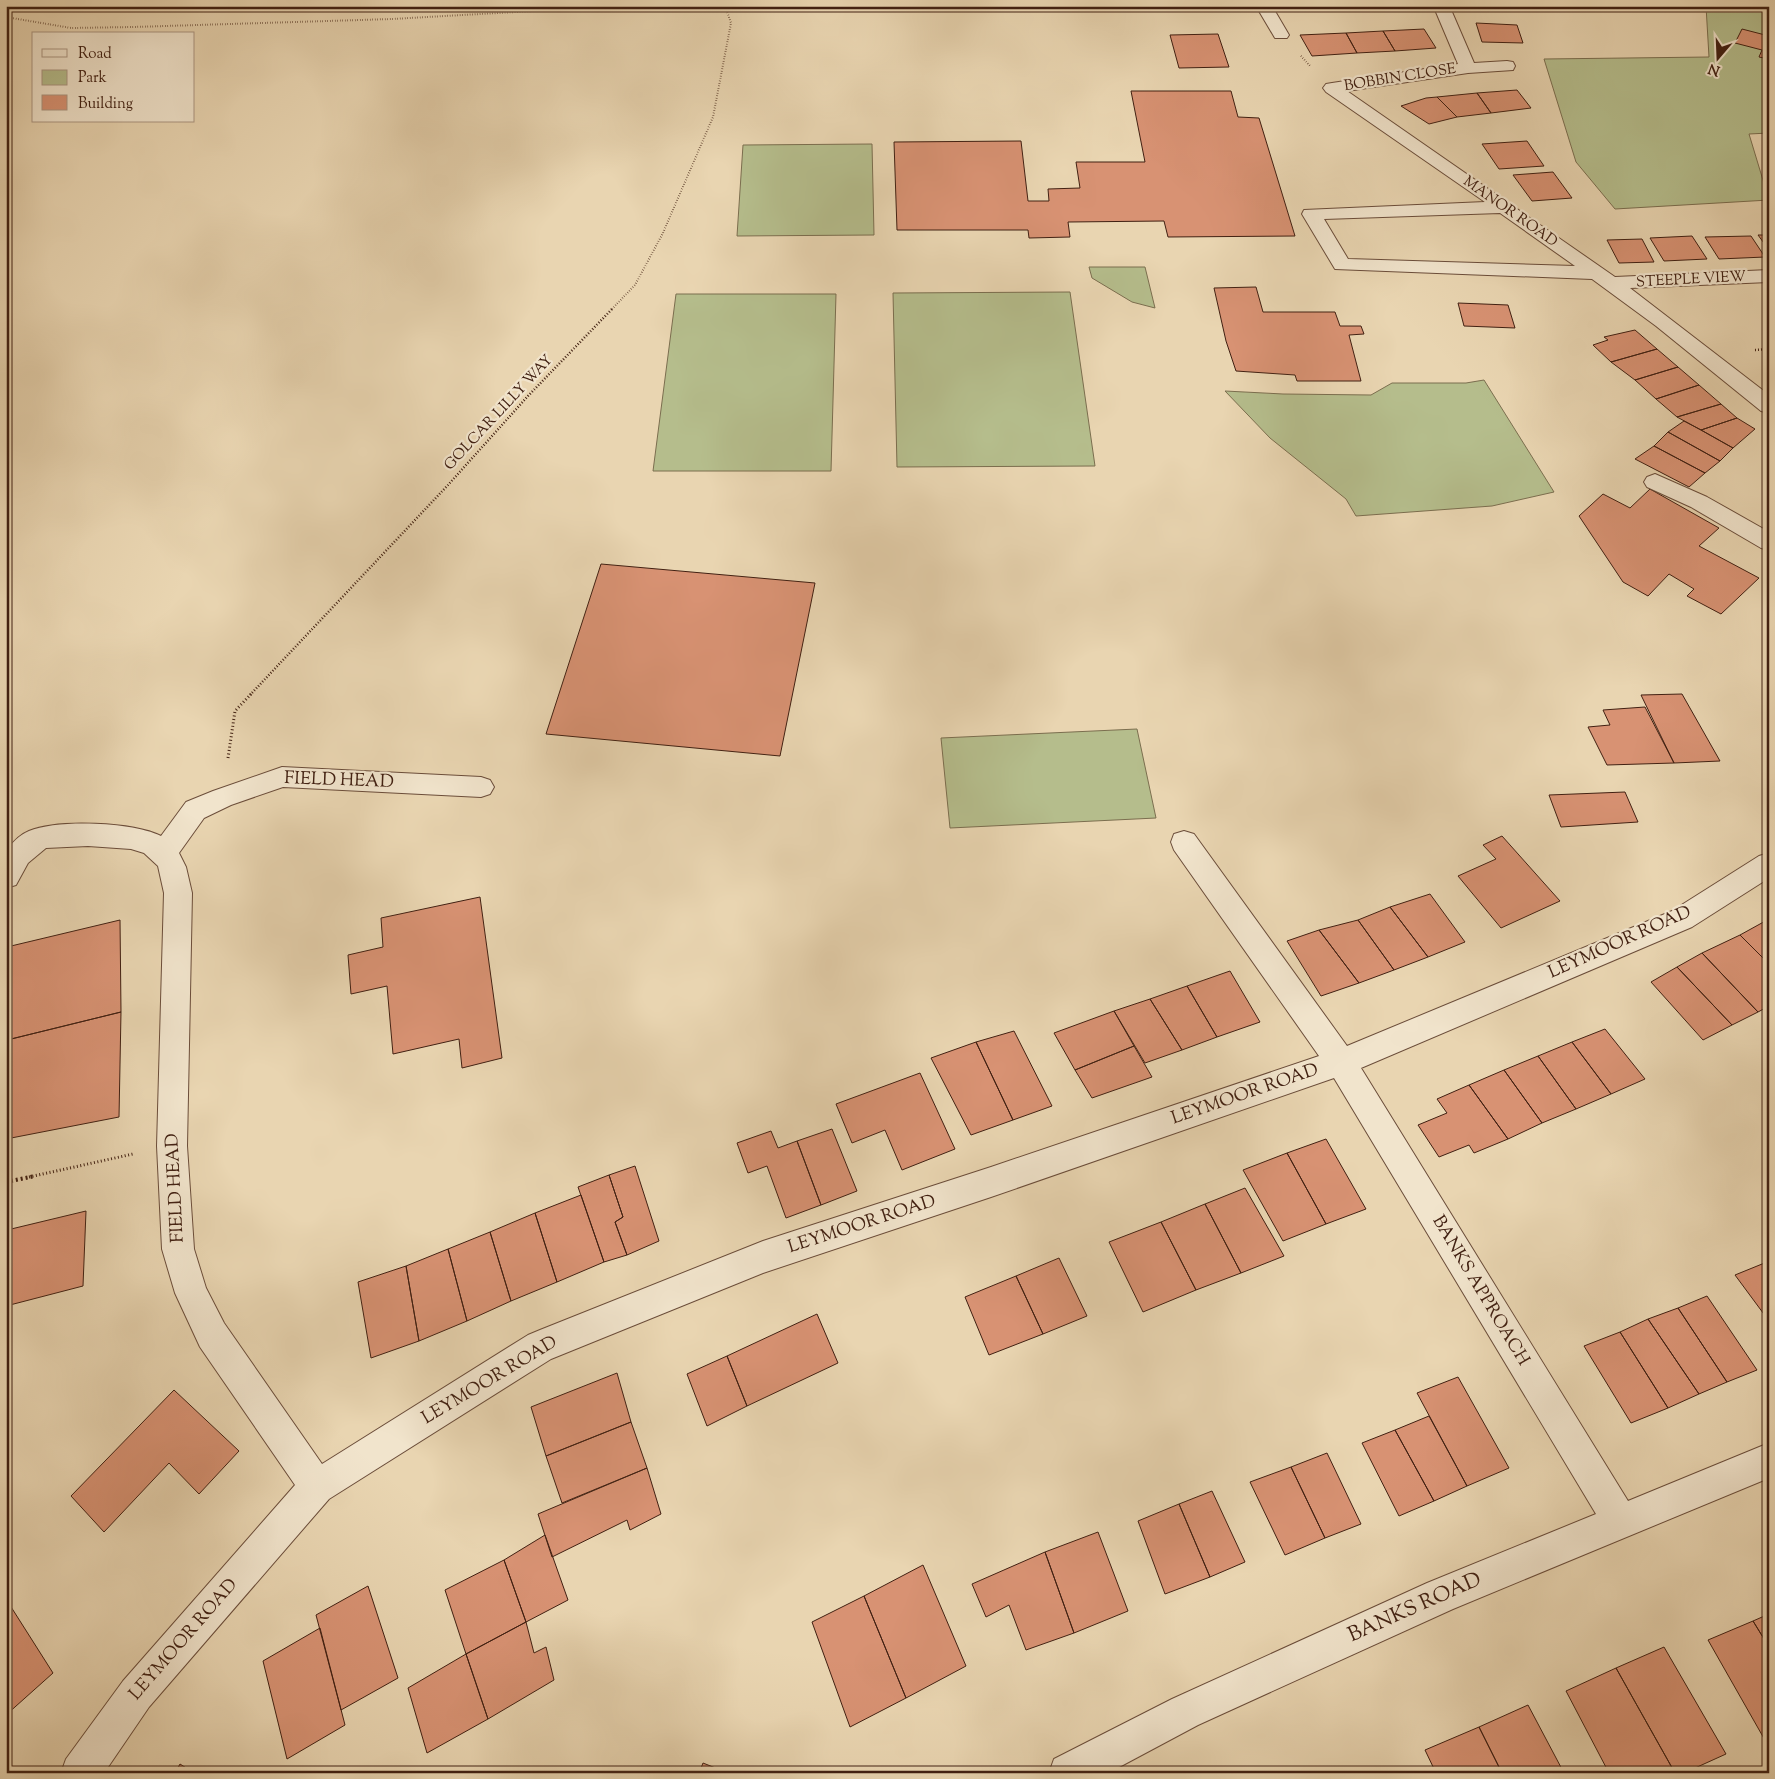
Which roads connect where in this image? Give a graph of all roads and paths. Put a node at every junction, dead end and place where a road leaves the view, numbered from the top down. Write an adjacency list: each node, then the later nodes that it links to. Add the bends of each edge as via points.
1 (621, 6): 5 (path, via 392,19 143,27 71,28)
2 (725, 6): 17 (path, GOLCAR LILLY WAY, via 731,23 713,117 663,233 635,285 235,711)
3 (1264, 6): 6 (street)
4 (1446, 6): 8 (street, BOBBIN CLOSE, via 1444,12)
5 (6, 17)
6 (1280, 35): 9 (path)
7 (1507, 66): 8 (street, BOBBIN CLOSE)
8 (1468, 68): 9 (street, BOBBIN CLOSE)
9 (1332, 88): 10 (street, MANOR ROAD)
10 (1504, 207): 12 (street, MANOR ROAD); 12 (street, STEEPLE VIEW, via 1311,214 1342,266)
11 (1769, 276): 12 (street, STEEPLE VIEW)
12 (1606, 278): 13 (street, MANOR ROAD)
13 (1769, 406)
14 (1655, 482): 15 (street, via 1699,502)
15 (1769, 542)
16 (482, 787): 17 (street, FIELD HEAD, via 282,777)
17 (222, 798): 19 (street, FIELD HEAD, via 195,810)
18 (1184, 842): 22 (street, BANKS APPROACH)
19 (164, 853): 21 (street, via 143,840 54,834 26,846); 23 (street, FIELD HEAD, via 170,862 178,893)
20 (1769, 864): 22 (street, LEYMOOR ROAD, via 1682,919)
21 (6, 877)
22 (1340, 1062): 26 (street, LEYMOOR ROAD, via 763,1258 540,1347); 27 (street, BANKS APPROACH)
23 (172, 1146): 24 (path); 26 (street, FIELD HEAD, via 178,1249 191,1293 212,1335)
24 (6, 1182)
25 (1769, 1460): 27 (street, BANKS ROAD)
26 (317, 1487): 28 (street, LEYMOOR ROAD, via 136,1694)
27 (1620, 1521): 29 (street, BANKS ROAD, via 1440,1596 1204,1703)
28 (80, 1773)
29 (1068, 1773)

